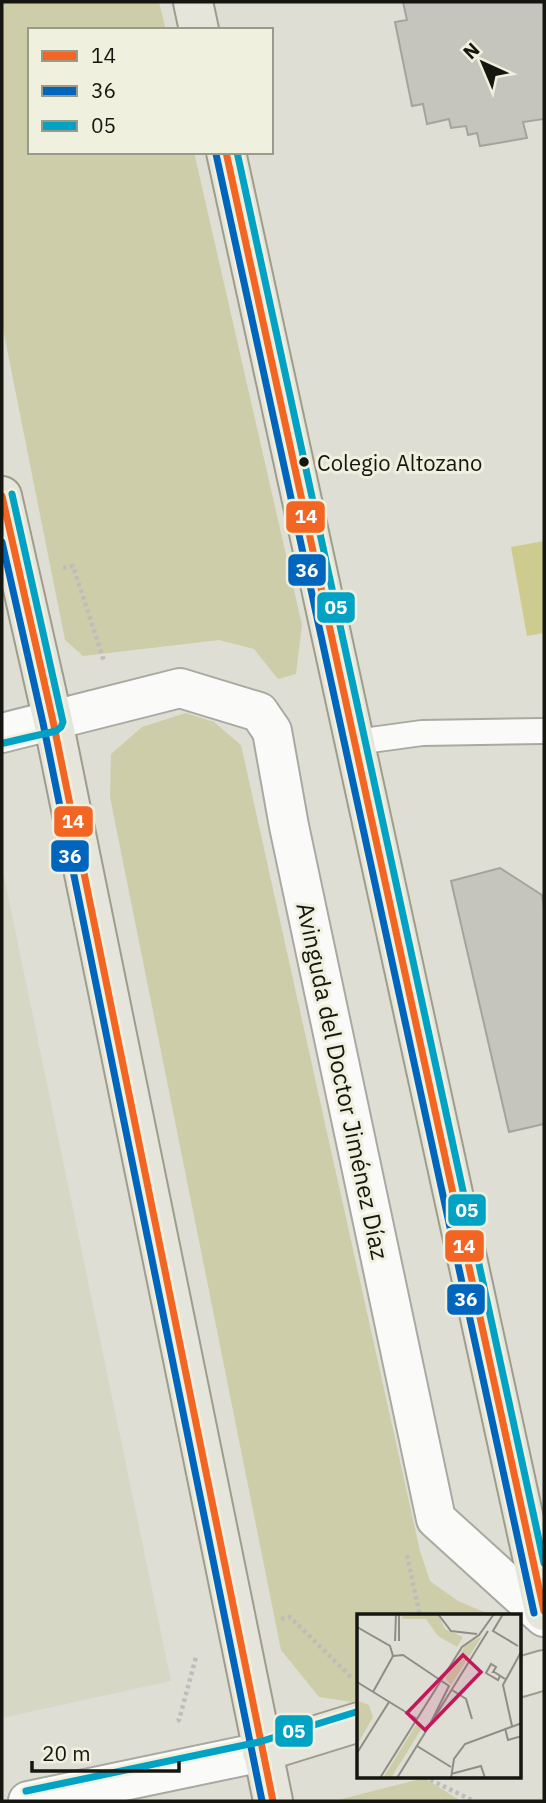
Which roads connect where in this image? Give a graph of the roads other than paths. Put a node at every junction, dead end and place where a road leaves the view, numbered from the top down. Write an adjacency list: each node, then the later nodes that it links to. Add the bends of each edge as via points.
1 (193, 2): 2 (main road)
2 (199, 28)
3 (226, 154): 8 (main road)
4 (2, 496): 5 (main road)
5 (53, 721): 7 (street, Avinguda del Doctor Jiménez Díaz); 10 (street, Avinguda del Doctor Jiménez Díaz, via 180,688 259,712 272,730 436,1519); 14 (main road)
6 (544, 731): 8 (lane, via 422,733)
7 (2, 733)
8 (356, 743): 9 (main road)
9 (544, 1611)
10 (544, 1617)
11 (544, 1670): 12 (main road)
12 (522, 1676)
13 (357, 1723): 14 (main road)
14 (262, 1752): 15 (street); 16 (main road)
15 (28, 1801)
16 (272, 1801)

